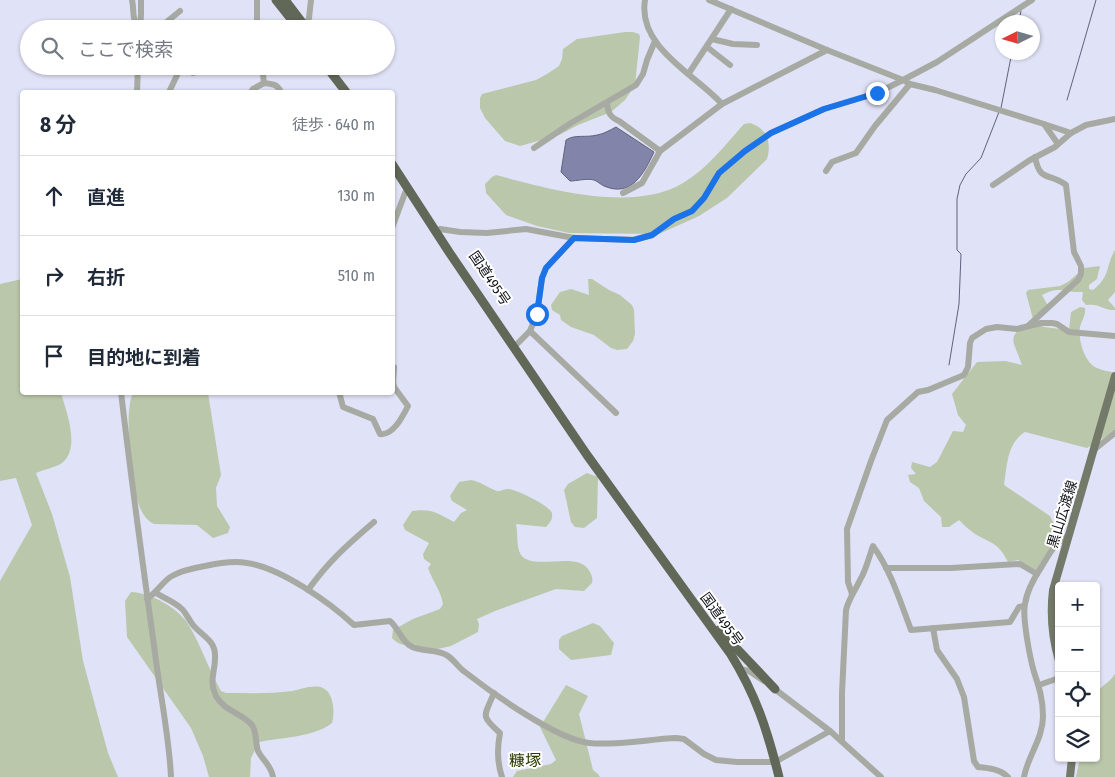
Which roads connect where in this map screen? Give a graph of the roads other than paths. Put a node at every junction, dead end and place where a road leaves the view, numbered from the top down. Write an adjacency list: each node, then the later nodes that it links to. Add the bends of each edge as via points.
1 (132, 0): 12 (street)
2 (142, 0): 13 (street, bridge)
3 (257, 0): 15 (street)
4 (276, 0): 16 (highway)
5 (285, 0): 17 (highway)
6 (311, 0): 18 (street)
7 (645, 0): 20 (street, via 648,28)
8 (709, 0): 10 (street)
9 (1032, 0): 31 (street)
10 (731, 9): 19 (street); 23 (street)
11 (180, 11): 14 (street)
12 (134, 20)
13 (141, 20)
14 (169, 20)
15 (257, 20)
16 (296, 20)
17 (299, 20)
18 (307, 20)
19 (712, 39): 21 (street); 22 (street)
20 (655, 41): 25 (street, via 670,60); 39 (street, via 636,85)
21 (756, 45)
22 (707, 46): 24 (street); 25 (street)
23 (827, 50): 31 (street); 40 (street)
24 (730, 65)
25 (689, 73): 40 (street)
26 (138, 75): 33 (street)
27 (176, 75): 34 (street)
28 (263, 75): 32 (street)
29 (333, 75): 37 (highway)
30 (338, 75): 38 (highway)
31 (906, 82): 42 (street); 50 (street, via 856,153 832,162); 56 (street, via 824,109 771,133 719,173 692,211 652,235 634,240)
32 (264, 84): 35 (street); 36 (street, via 275,84)
33 (137, 90)
34 (170, 90)
35 (252, 90)
36 (280, 90)
37 (344, 90)
38 (349, 90)
39 (607, 103): 45 (street); 46 (street, via 612,118)
40 (722, 104): 46 (street)
41 (1115, 119): 43 (street, via 1086,125)
42 (1044, 124): 43 (street); 44 (street)
43 (1072, 133): 44 (street)
44 (1058, 144): 47 (street)
45 (534, 148)
46 (660, 151): 53 (street, via 642,183)
47 (1035, 157): 51 (street); 57 (street, via 1038,170 1043,175 1066,185 1081,274)
48 (395, 161): 55 (highway, 国道495号)
49 (395, 168): 52 (highway, 国道495号)
50 (826, 171)
51 (993, 185)
52 (408, 188): 54 (street); 68 (highway, 国道495号, via 512,346)
53 (623, 193)
54 (395, 220)
55 (440, 229): 56 (street, via 487,233 526,229); 60 (highway, 国道495号)
56 (574, 238): 58 (street, via 546,268 537,314)
57 (1028, 326): 59 (street, via 1052,322 1069,332); 75 (street, via 1017,329 997,327 975,334 964,375 918,392 888,420 847,529 848,582)
58 (530, 331): 60 (street); 65 (street)
59 (1115, 336)
60 (517, 344): 68 (highway, 国道495号, via 608,477)
61 (1115, 376): 67 (main road, 黒山広渡線)
62 (395, 388): 64 (street, via 408,406 387,434 380,434 373,419 343,407)
63 (121, 395): 76 (street)
64 (340, 395)
65 (616, 413)
66 (1115, 433): 67 (street)
67 (1095, 449): 70 (main road, 黒山広渡線)
68 (614, 491): 78 (highway, 国道495号)
69 (374, 522): 73 (street, via 340,551)
70 (1068, 535): 72 (street, via 1059,540); 80 (main road, 黒山広渡線, via 1051,602)
71 (886, 568): 72 (street, via 1020,564); 75 (street, via 873,546); 79 (street, via 911,630)
72 (1037, 574): 77 (street)
73 (308, 590): 74 (street, via 263,567 235,562 182,571 170,577); 86 (street, via 354,625 390,621 410,646 447,655 464,672)
74 (156, 593): 76 (street); 93 (street, via 183,610 194,627 211,641 216,657 211,682 217,697 224,706 251,723 259,752 272,770)
75 (852, 594): 89 (street, via 846,610)
76 (148, 599): 92 (street, via 167,726)
77 (1024, 606): 79 (street, via 1010,622); 84 (street, via 1032,665)
78 (698, 609): 81 (highway, 国道495号); 85 (highway)
79 (933, 628): 97 (street, via 937,650 957,679 964,697 974,761 978,767 994,769)
80 (1055, 644)
81 (740, 669): 83 (street); 87 (highway, 国道495号)
82 (1055, 679): 84 (street)
83 (762, 680): 85 (street); 87 (highway, via 753,679)
84 (1039, 685): 98 (street, via 1043,707 1041,730)
85 (775, 690): 88 (street)
86 (494, 693): 90 (street, via 561,734 588,743 676,738 684,739 716,760); 94 (street, via 485,715 500,733 497,751)
87 (754, 694): 90 (highway, 国道495号)
88 (830, 731): 89 (street); 90 (street)
89 (842, 741): 96 (street)
90 (775, 762): 95 (highway, 国道495号)
91 (1072, 762): 99 (main road)
92 (171, 777)
93 (273, 777)
94 (502, 777)
95 (779, 777)
96 (881, 777)
97 (1008, 777)
98 (1024, 777)
99 (1070, 777)

